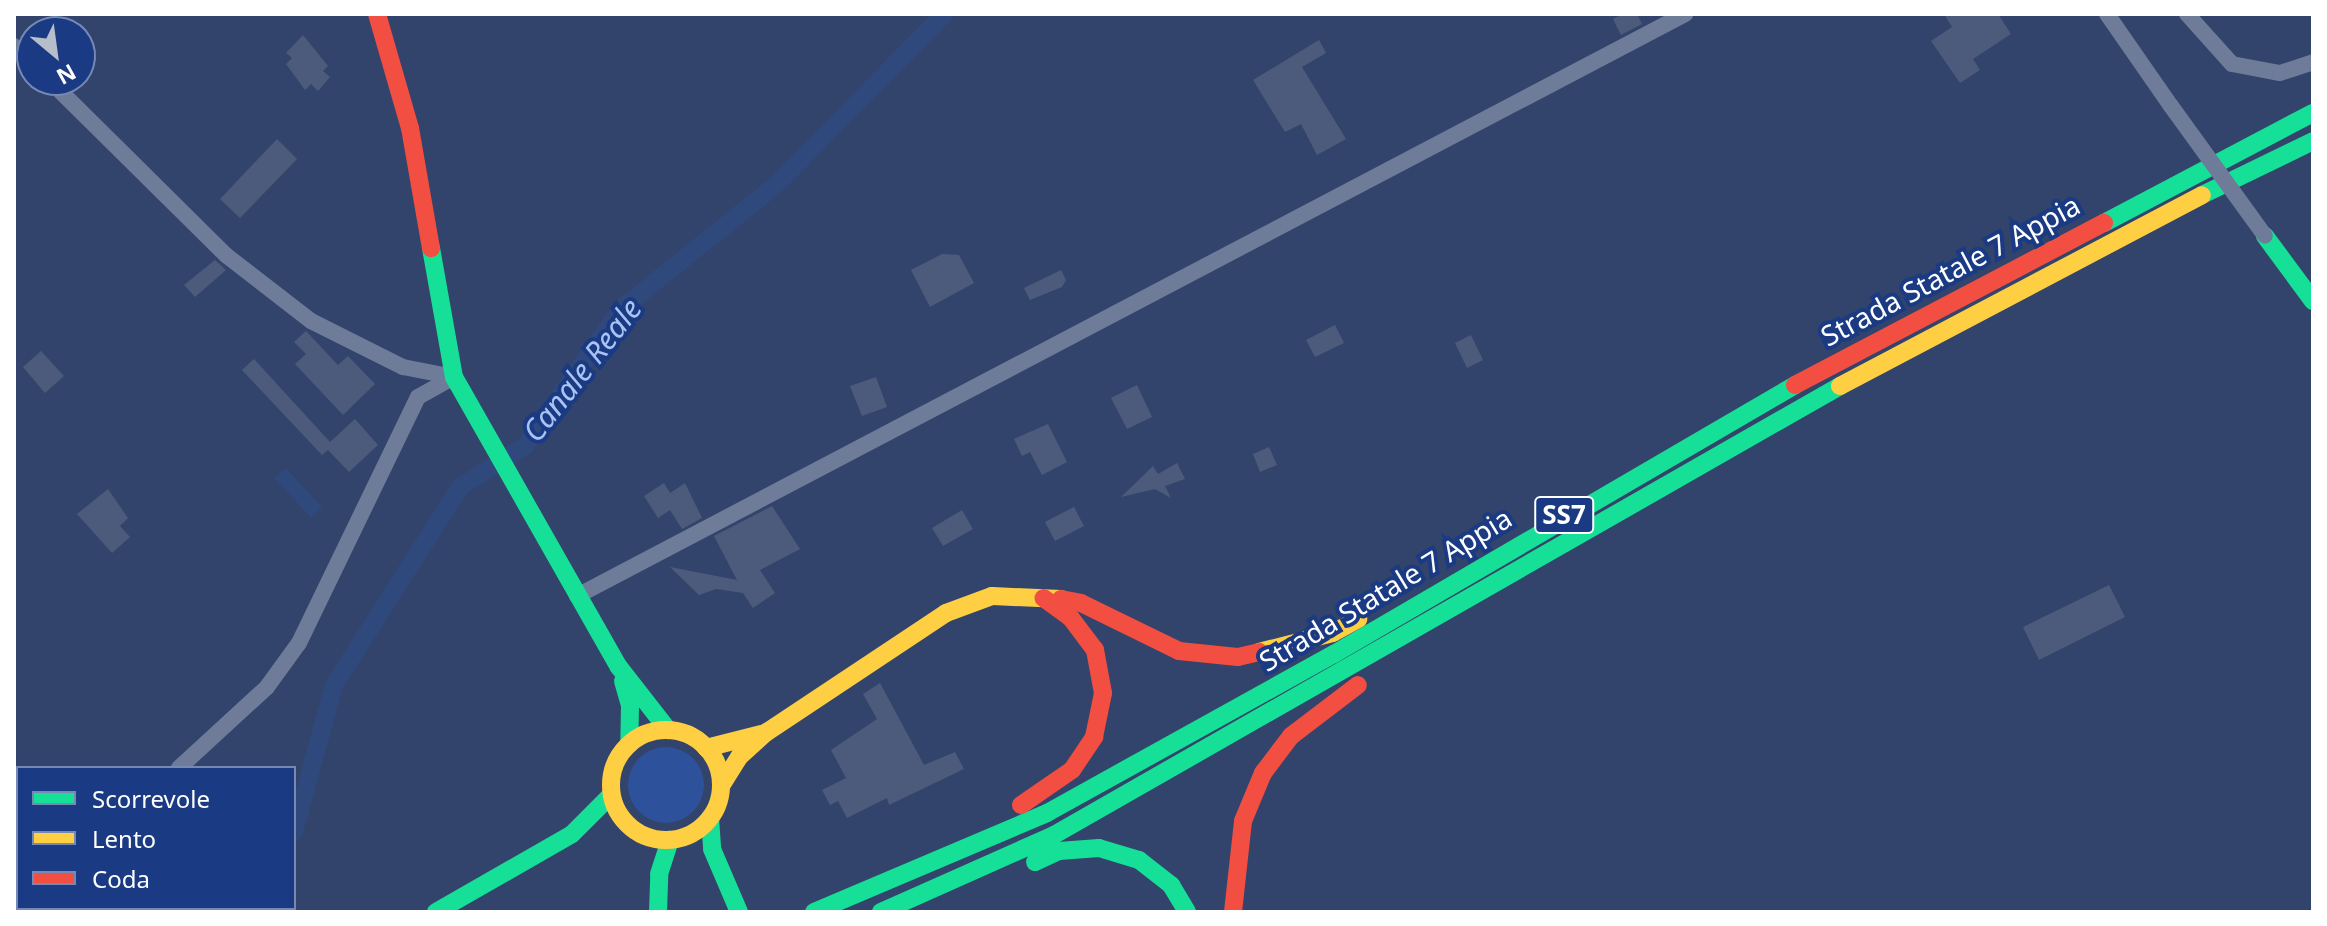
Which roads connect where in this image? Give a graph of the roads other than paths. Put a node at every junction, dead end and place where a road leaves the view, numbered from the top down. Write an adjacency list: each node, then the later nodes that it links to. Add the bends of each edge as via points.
1 (377, 14): 11 (main road, via 410,128)
2 (1685, 14): 15 (street)
3 (2107, 14): 9 (street, bridge)
4 (2187, 14): 5 (street, via 2232,64 2280,73)
5 (2313, 62)
6 (65, 96): 11 (street, via 227,256 311,321 403,367)
7 (2313, 113): 12 (main road, Strada Statale 7 Appia / SS7, via 2081,231)
8 (2313, 141): 13 (main road, Strada Statale 7 Appia / SS7, via 1994,303)
9 (2265, 236): 10 (main road)
10 (2313, 301)
11 (454, 377): 15 (main road); 21 (street, via 418,397 299,643 267,687)
12 (1563, 516): 14 (main road, via 1476,550 1333,633 1238,657 1179,651 1081,603); 33 (main road, Strada Statale 7 Appia / SS7, via 1334,654 1047,813)
13 (1551, 549): 34 (main road, Strada Statale 7 Appia / SS7, via 1335,678 1054,835); 37 (main road, via 1480,611 1335,699 1291,736 1263,773 1243,821)
14 (1039, 594): 18 (main road, via 992,596 946,613); 33 (main road, via 1071,618 1095,650 1098,665 1103,693 1094,737 1072,770 1041,795 925,849)
15 (577, 596): 16 (main road)
16 (619, 667): 17 (main road); 19 (main road, via 630,705)
17 (668, 730): 19 (main road); 20 (main road)
18 (767, 732): 20 (main road); 22 (main road, via 740,756)
19 (629, 744): 23 (main road, via 617,759)
20 (706, 748): 22 (main road)
21 (181, 766)
22 (721, 786): 24 (main road)
23 (611, 795): 25 (main road); 26 (main road)
24 (710, 818): 27 (main road); 29 (main road, via 712,849)
25 (640, 833): 26 (main road, via 601,825); 27 (main road); 28 (main road)
26 (572, 834): 30 (main road)
27 (673, 840): 28 (main road); 29 (main road)
28 (659, 874): 31 (main road)
29 (725, 888): 32 (main road)
30 (436, 912)
31 (658, 912)
32 (739, 912)
33 (814, 912)
34 (881, 912)
35 (915, 912): 36 (main road, via 945,904 1059,851 1099,848 1139,860 1171,885)
36 (1187, 912)
37 (1233, 912)

